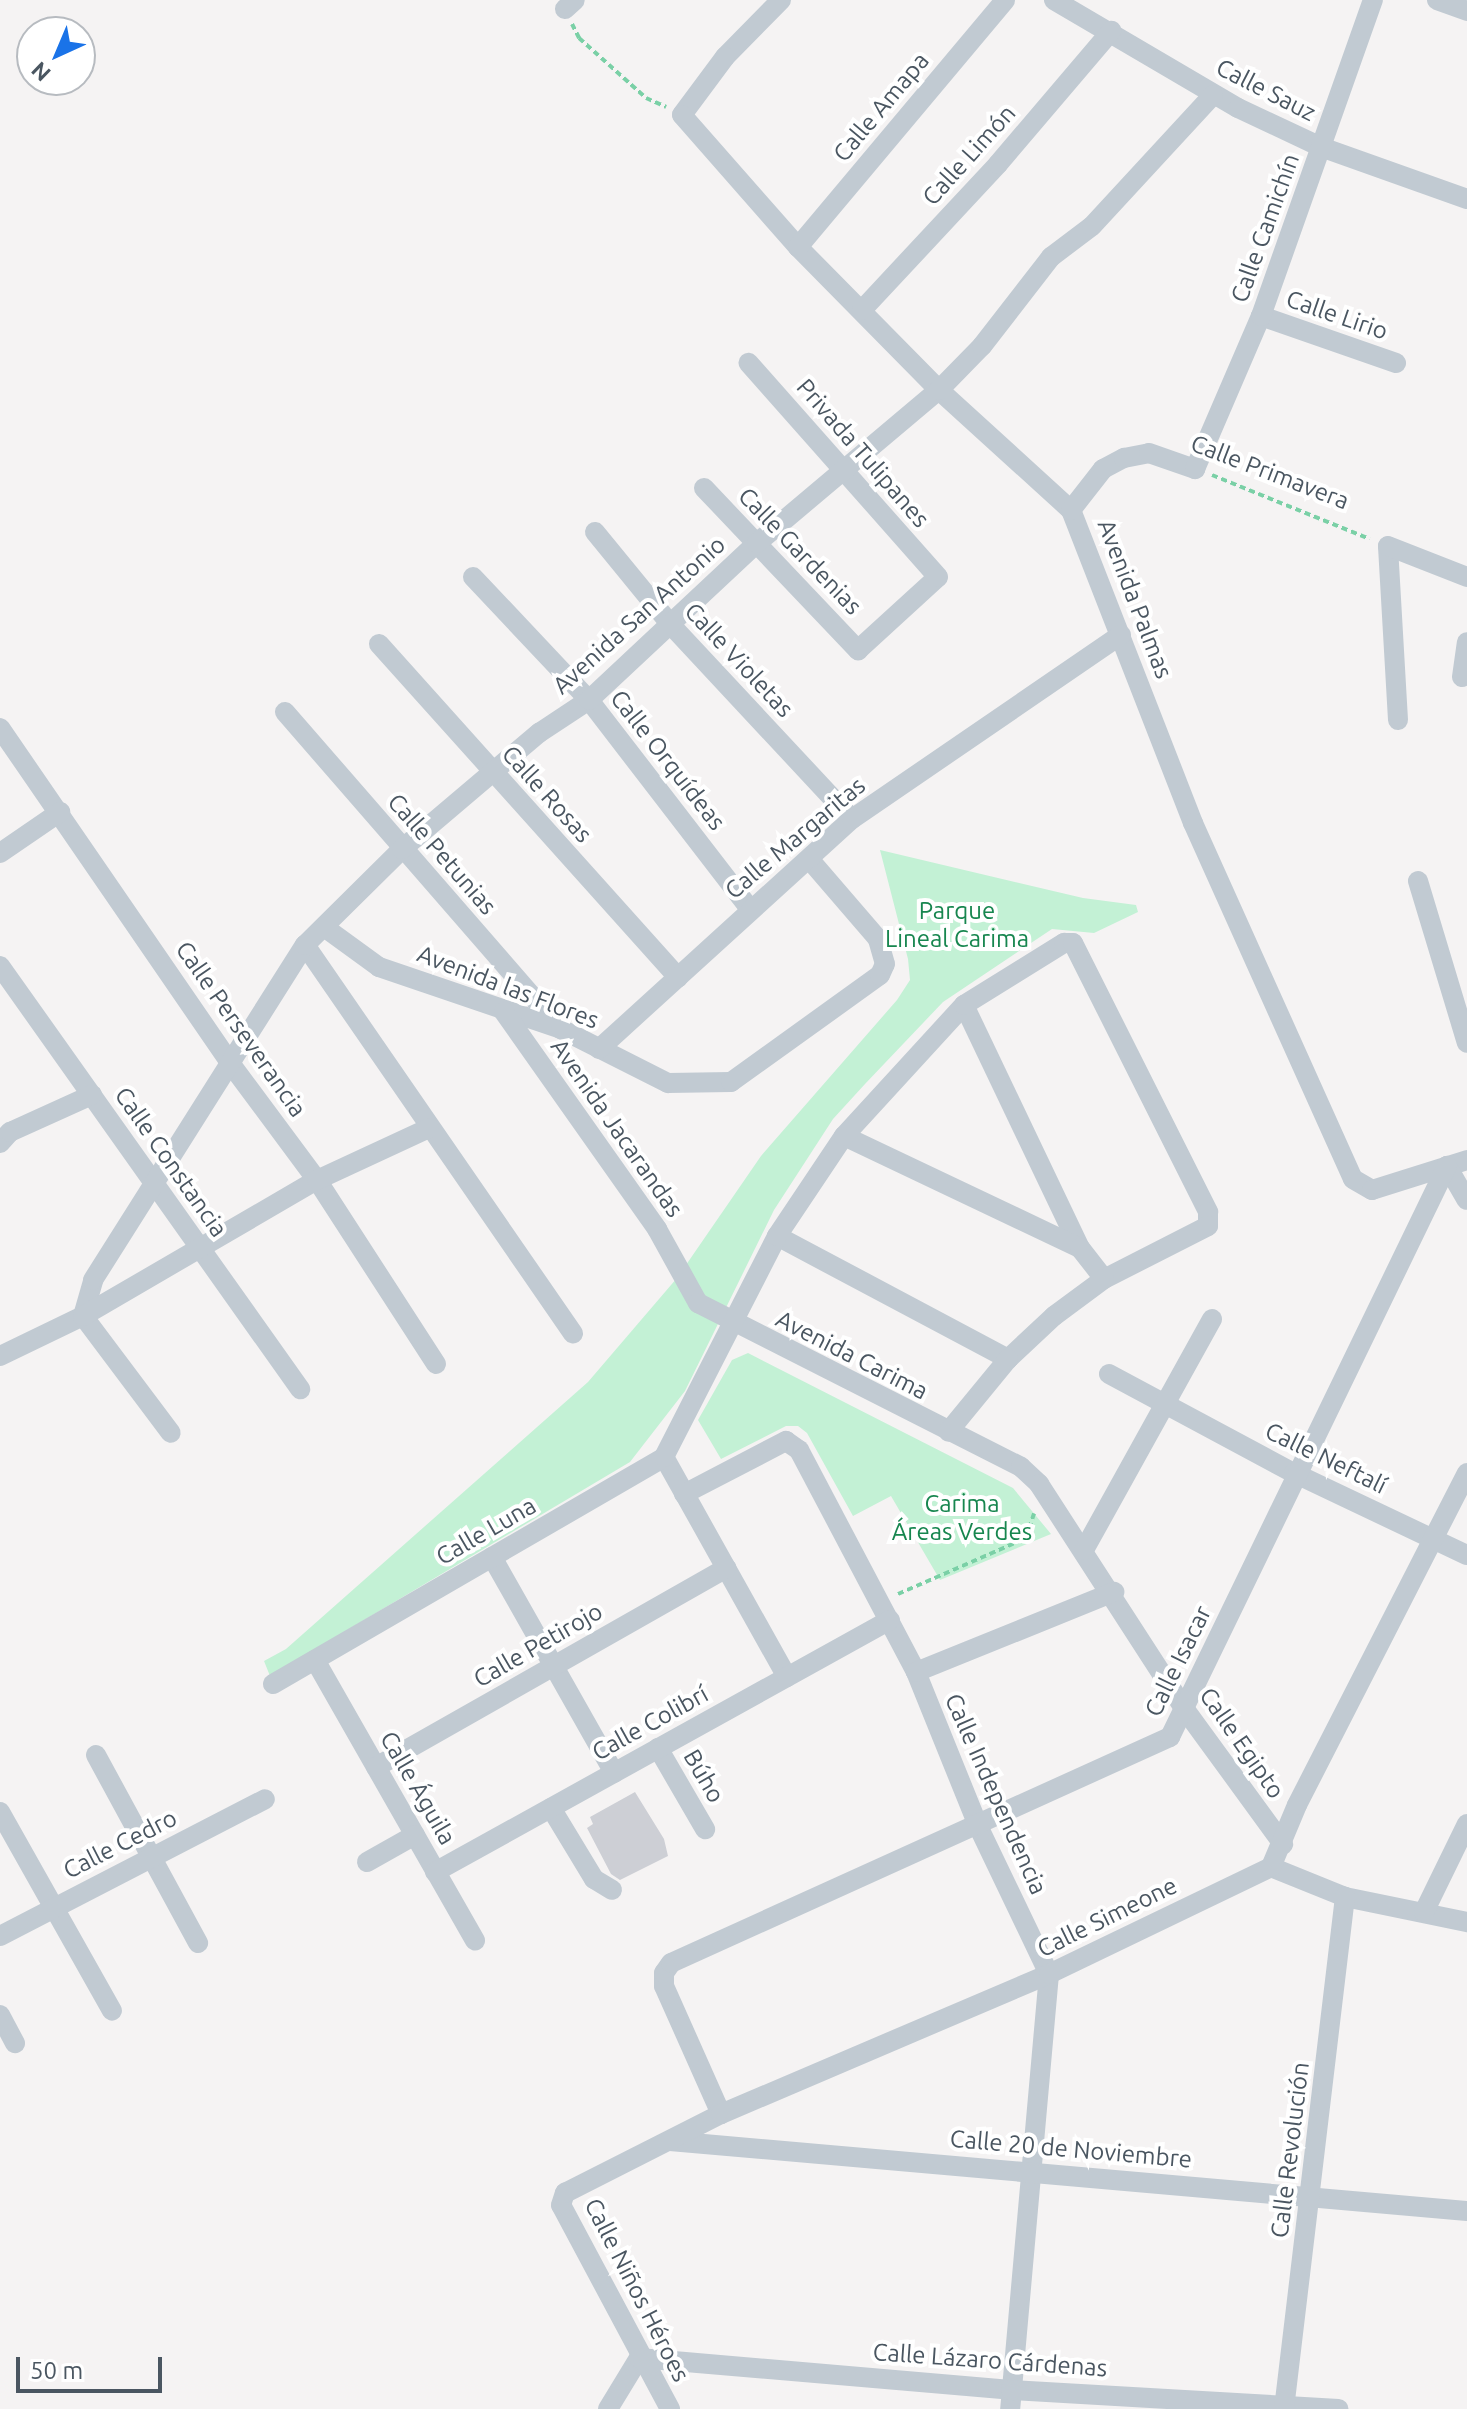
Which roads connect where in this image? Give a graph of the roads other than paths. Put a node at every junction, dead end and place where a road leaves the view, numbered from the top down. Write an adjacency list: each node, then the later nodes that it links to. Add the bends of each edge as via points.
1 (781, 0): 11 (street, Avenida Palmas, via 725,57 682,115)
2 (1005, 0): 11 (street, Calle Amapa)
3 (1054, 0): 7 (street, Calle Sauz)
4 (1373, 0): 9 (street, Calle Camichín)
5 (1437, 0): 6 (street)
6 (1467, 11)
7 (1111, 31): 8 (street, Calle Sauz); 12 (street, Calle Limón, via 998,164)
8 (1213, 95): 9 (street, Calle Sauz); 16 (street, Avenida San Antonio, via 1092,226 1051,257 982,346)
9 (1321, 147): 10 (street, Calle Sauz); 13 (street, Calle Camichín)
10 (1467, 199)
11 (798, 247): 12 (street, Avenida Palmas)
12 (862, 310): 16 (street, Avenida Palmas)
13 (1261, 316): 15 (street, Calle Lirio); 18 (street, Calle Camichín)
14 (749, 363): 17 (street, Privada Tulipanes)
15 (1396, 363)
16 (939, 390): 17 (street, Avenida San Antonio); 20 (street, Avenida Palmas)
17 (845, 469): 22 (street, Avenida San Antonio); 29 (street, Privada Tulipanes, via 938,577)
18 (1195, 469): 20 (street, Calle Primavera, via 1149,453 1124,458 1103,469)
19 (704, 488): 22 (street, Calle Gardenias)
20 (1071, 510): 26 (street, Avenida Palmas)
21 (595, 532): 25 (street, Calle Violetas)
22 (757, 543): 25 (street, Avenida San Antonio); 29 (street, Calle Gardenias)
23 (473, 577): 31 (street, Calle Orquídeas)
24 (1467, 577): 33 (street, via 1388,546)
25 (671, 625): 31 (street, Avenida San Antonio); 37 (street, Calle Violetas)
26 (1121, 635): 37 (street, Calle Margaritas); 57 (street, Avenida Palmas, via 1193,823 1361,1187 1372,1190)
27 (1467, 642): 30 (street)
28 (379, 644): 35 (street, Calle Rosas)
29 (858, 650)
30 (1462, 677)
31 (589, 700): 35 (street, Avenida San Antonio); 42 (street, Calle Orquídeas)
32 (285, 712): 38 (street, Calle Petunias)
33 (1398, 720)
34 (0, 728): 36 (street, Calle Perseverancia)
35 (492, 772): 38 (street, Avenida San Antonio); 45 (street, Calle Rosas)
36 (60, 812): 39 (street); 52 (street, Calle Perseverancia)
37 (852, 819): 40 (street, Calle Margaritas)
38 (402, 849): 43 (street, Avenida San Antonio); 49 (street, Calle Petunias)
39 (0, 853)
40 (810, 860): 42 (street, Calle Margaritas); 51 (street, Avenida las Flores, via 885,951 880,975 731,1082 668,1083)
41 (1418, 881): 50 (street)
42 (750, 909): 45 (street, Calle Margaritas)
43 (324, 927): 44 (street, Avenida San Antonio); 48 (street, Avenida las Flores, via 379,967)
44 (305, 945): 52 (street, Avenida San Antonio); 54 (street)
45 (678, 977): 51 (street, Calle Margaritas)
46 (4, 979): 53 (street, Calle Constancia)
47 (964, 1005): 56 (street, Calle Luna); 62 (street); 64 (street, Calle Luna, via 1064,943 1073,943 1208,1212 1208,1226)
48 (504, 1012): 49 (street, Avenida las Flores); 67 (street, Avenida Jacarandas, via 657,1229 698,1303)
49 (561, 1029): 51 (street, Avenida las Flores)
50 (1467, 1043)
51 (599, 1049)
52 (230, 1063): 58 (street, Calle Perseverancia); 59 (street, Avenida San Antonio)
53 (92, 1095): 55 (street); 59 (street, Calle Constancia)
54 (429, 1128): 58 (street); 68 (street)
55 (3, 1131)
56 (844, 1136): 61 (street, Calle Luna); 62 (street)
57 (1457, 1163): 60 (street); 78 (street, Calle Isacar)
58 (317, 1180): 63 (street); 71 (street, Calle Perseverancia)
59 (154, 1187): 63 (street, Calle Constancia); 65 (street, Avenida San Antonio, via 93,1280)
60 (1467, 1200)
61 (777, 1236): 67 (street, Calle Luna); 70 (street)
62 (1080, 1248): 64 (street)
63 (201, 1249): 65 (street); 73 (street, Calle Constancia)
64 (1104, 1279): 70 (street)
65 (83, 1316): 69 (street); 76 (street)
66 (1212, 1319): 74 (street)
67 (733, 1325): 75 (street, Avenida Carima); 77 (street, Calle Luna)
68 (573, 1334)
69 (0, 1356)
70 (1008, 1359): 75 (street)
71 (436, 1364)
72 (1109, 1374): 74 (street, Calle Neftalí)
73 (300, 1389)
74 (1164, 1406): 78 (street, Calle Neftalí); 83 (street)
75 (948, 1432): 81 (street, Avenida Carima, via 1021,1467)
76 (171, 1433)
77 (664, 1457): 80 (street); 85 (street, Calle Luna)
78 (1294, 1473): 82 (street, Calle Neftalí); 94 (street, Calle Isacar)
79 (1467, 1473): 82 (street)
80 (684, 1494): 86 (street); 88 (street, Calle Independencia, via 786,1441 793,1443)
81 (1050, 1500): 83 (street, Calle Egipto)
82 (1434, 1538): 84 (street, Calle Neftalí); 106 (street, via 1297,1805)
83 (1084, 1550): 87 (street, Calle Egipto)
84 (1467, 1555)
85 (492, 1557): 89 (street, Calle Luna); 90 (street)
86 (726, 1568): 90 (street, Calle Petirojo); 92 (street)
87 (1114, 1592): 91 (street); 94 (street, Calle Egipto)
88 (885, 1611): 91 (street, Calle Independencia); 92 (street, Calle Colibrí)
89 (315, 1660): 93 (street, Calle Luna); 97 (street, Calle Águila)
90 (554, 1666): 97 (street, Calle Petirojo); 98 (street)
91 (916, 1672): 103 (street, Calle Independencia)
92 (787, 1677): 95 (street, Calle Colibrí)
93 (273, 1684)
94 (1186, 1711): 103 (street, Calle Isacar, via 1170,1737); 106 (street, Calle Egipto)
95 (658, 1748): 98 (street, Calle Colibrí); 104 (street, Búho)
96 (96, 1755): 107 (street)
97 (376, 1767): 105 (street, Calle Águila)
98 (614, 1773): 100 (street, Calle Colibrí)
99 (265, 1799): 107 (street, Calle Cedro)
100 (551, 1808): 110 (street, Calle Colibrí); 111 (street, via 594,1879)
101 (0, 1812): 113 (street)
102 (1467, 1824): 114 (street)
103 (979, 1828): 119 (street, Calle Independencia); 123 (street, Calle Isacar, via 671,1963 664,1986)
104 (705, 1829)
105 (415, 1835): 108 (street); 110 (street, Calle Águila)
106 (1283, 1844): 109 (street)
107 (152, 1857): 113 (street, Calle Cedro); 118 (street)
108 (367, 1862)
109 (1271, 1867): 112 (street); 119 (street, Calle Simeone)
110 (435, 1872): 117 (street, Calle Águila)
111 (612, 1890)
112 (1345, 1897): 114 (street); 127 (street, Calle Revolución)
113 (54, 1908): 116 (street, Calle Cedro); 120 (street)
114 (1424, 1912): 115 (street)
115 (1467, 1922)
116 (0, 1936)
117 (475, 1941)
118 (198, 1943)
119 (1049, 1974): 123 (street, Calle Simeone); 125 (street, Calle Independencia)
120 (112, 2011)
121 (0, 2015): 122 (street)
122 (15, 2043)
123 (721, 2114): 124 (street, Calle Simeone)
124 (670, 2141): 125 (street, Calle 20 de Noviembre); 126 (street, Calle Simeone)
125 (1034, 2171): 127 (street, Calle 20 de Noviembre); 130 (street, Calle Independencia)
126 (565, 2193): 129 (street, Calle Niños Héroes, via 561,2205)
127 (1311, 2198): 128 (street, Calle 20 de Noviembre); 131 (street, Calle Revolución)
128 (1467, 2211)
129 (639, 2358): 130 (street, Calle Lázaro Cárdenas); 132 (street); 133 (street, Calle Niños Héroes)
130 (1010, 2399): 131 (street, Calle Lázaro Cárdenas)
131 (1284, 2407): 134 (street, Calle Lázaro Cárdenas)
132 (608, 2409)
133 (670, 2409)
134 (1338, 2409)

